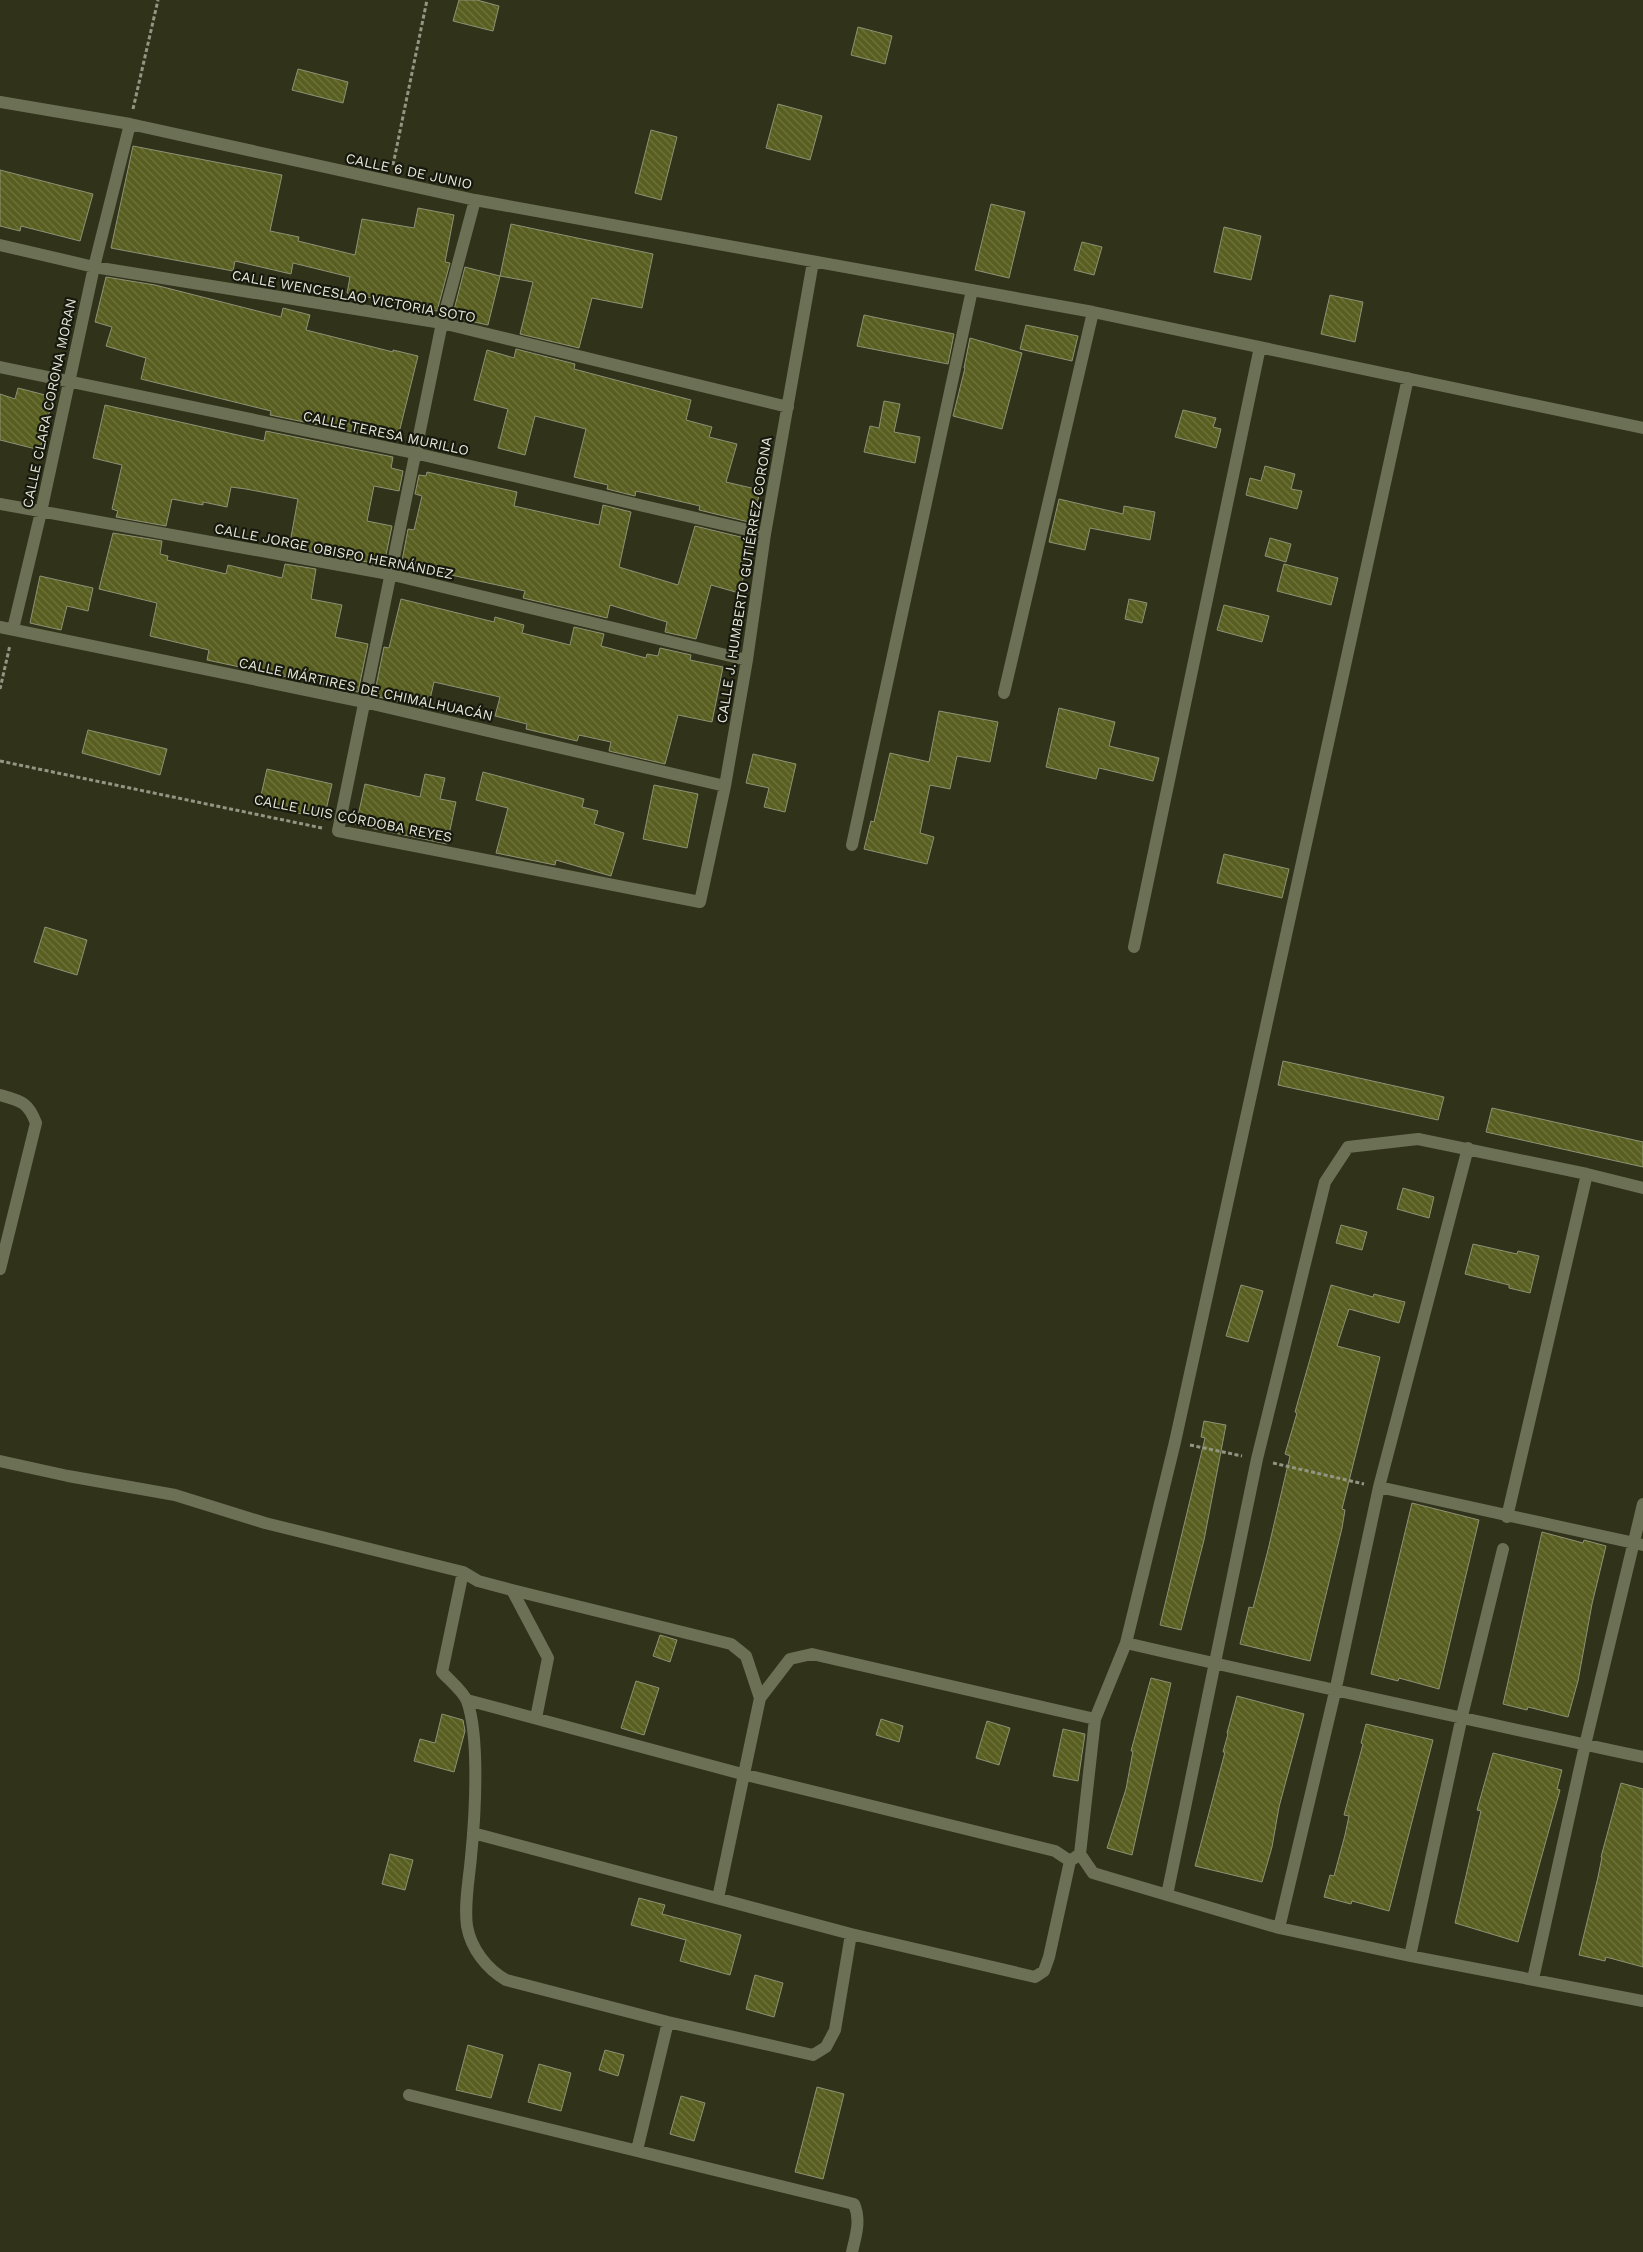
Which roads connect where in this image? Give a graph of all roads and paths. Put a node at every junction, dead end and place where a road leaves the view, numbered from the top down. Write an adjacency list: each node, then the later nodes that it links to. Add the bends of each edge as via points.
1 (158, 0): 4 (path)
2 (426, 0): 5 (path)
3 (0, 102): 4 (street, CALLE 6 DE JUNIO)
4 (130, 124): 5 (street, CALLE 6 DE JUNIO); 9 (street, CALLE CLARA CORONA MORAN)
5 (389, 183): 6 (street, CALLE 6 DE JUNIO)
6 (475, 200): 8 (street, CALLE 6 DE JUNIO); 12 (street)
7 (0, 245): 9 (street, CALLE WENCESLAO VICTORIA SOTO)
8 (813, 262): 10 (street, CALLE 6 DE JUNIO); 17 (street, CALLE J. HUMBERTO GUTIÉRREZ CORONA)
9 (94, 267): 12 (street, CALLE WENCESLAO VICTORIA SOTO); 16 (street, CALLE CLARA CORONA MORAN)
10 (972, 290): 11 (street, CALLE 6 DE JUNIO); 33 (street)
11 (1093, 312): 13 (street, CALLE 6 DE JUNIO); 28 (street)
12 (442, 323): 17 (street, CALLE WENCESLAO VICTORIA SOTO); 19 (street)
13 (1260, 347): 15 (street, CALLE 6 DE JUNIO); 35 (street)
14 (0, 367): 16 (street, CALLE TERESA MURILLO)
15 (1408, 378): 18 (street, CALLE 6 DE JUNIO); 41 (street)
16 (68, 381): 19 (street, CALLE TERESA MURILLO); 21 (street, CALLE CLARA CORONA MORAN)
17 (788, 407): 22 (street, CALLE J. HUMBERTO GUTIÉRREZ CORONA)
18 (1643, 428)
19 (414, 453): 22 (street, CALLE TERESA MURILLO); 23 (street)
20 (0, 504): 21 (street, CALLE JORGE OBISPO HERNÁNDEZ)
21 (41, 512): 23 (street, CALLE JORGE OBISPO HERNÁNDEZ); 25 (street, CALLE CLARA CORONA MORAN)
22 (765, 534): 26 (street, CALLE J. HUMBERTO GUTIÉRREZ CORONA)
23 (389, 574): 26 (street, CALLE JORGE OBISPO HERNÁNDEZ); 29 (street)
24 (0, 627): 25 (street, CALLE MÁRTIRES DE CHIMALHUACÁN)
25 (13, 629): 27 (path); 29 (street, CALLE MÁRTIRES DE CHIMALHUACÁN)
26 (747, 660): 31 (street, CALLE J. HUMBERTO GUTIÉRREZ CORONA)
27 (0, 689)
28 (1004, 694)
29 (364, 702): 31 (street, CALLE MÁRTIRES DE CHIMALHUACÁN); 32 (street)
30 (0, 761): 32 (path, CALLE LUIS CÓRDOBA REYES)
31 (725, 786): 34 (street, CALLE J. HUMBERTO GUTIÉRREZ CORONA)
32 (338, 831): 34 (street, CALLE LUIS CÓRDOBA REYES)
33 (852, 845)
34 (700, 902)
35 (1134, 947)
36 (0, 1095): 40 (street, via 20,1100 31,1109 36,1123)
37 (1468, 1148): 38 (street); 42 (street, via 1418,1139 1348,1147 1325,1182); 44 (street)
38 (1587, 1174): 39 (street); 46 (street)
39 (1643, 1188)
40 (0, 1269)
41 (1175, 1442): 42 (path); 51 (street)
42 (1257, 1459): 44 (path); 52 (street)
43 (0, 1461): 49 (street, via 175,1495 265,1523)
44 (1380, 1487): 46 (street); 53 (street)
45 (1643, 1504): 47 (street)
46 (1507, 1516): 47 (street)
47 (1638, 1543): 59 (street)
48 (1503, 1549): 56 (street)
49 (463, 1572): 50 (street, via 478,1581); 55 (street, via 442,1672)
50 (512, 1590): 54 (street, via 731,1644 746,1656); 57 (street, via 548,1658)
51 (1126, 1643): 52 (street); 58 (street)
52 (1215, 1664): 53 (street); 64 (street)
53 (1335, 1692): 56 (street); 66 (street)
54 (760, 1698): 58 (street, via 790,1658 812,1654); 61 (street)
55 (467, 1700): 57 (street); 62 (street, via 474,1742)
56 (1462, 1716): 59 (street); 68 (street)
57 (536, 1718): 61 (street)
58 (1095, 1719): 63 (street)
59 (1585, 1745): 60 (street); 69 (street)
60 (1643, 1757)
61 (742, 1774): 63 (street); 65 (street)
62 (474, 1833): 65 (street); 71 (street, via 467,1897 468,1927 477,1952 492,1972 506,1980)
63 (1075, 1858): 64 (street, via 1093,1873); 67 (street, via 1049,1957 1044,1971 1035,1977)
64 (1167, 1895): 66 (street)
65 (718, 1898): 67 (street)
66 (1279, 1928): 68 (street)
67 (851, 1934): 71 (street, via 835,2030 826,2046 813,2056)
68 (1410, 1956): 69 (street)
69 (1533, 1978): 70 (street)
70 (1643, 2001)
71 (668, 2022): 73 (street)
72 (409, 2096): 73 (street)
73 (637, 2150): 74 (street, via 854,2204 858,2222)
74 (852, 2252)

